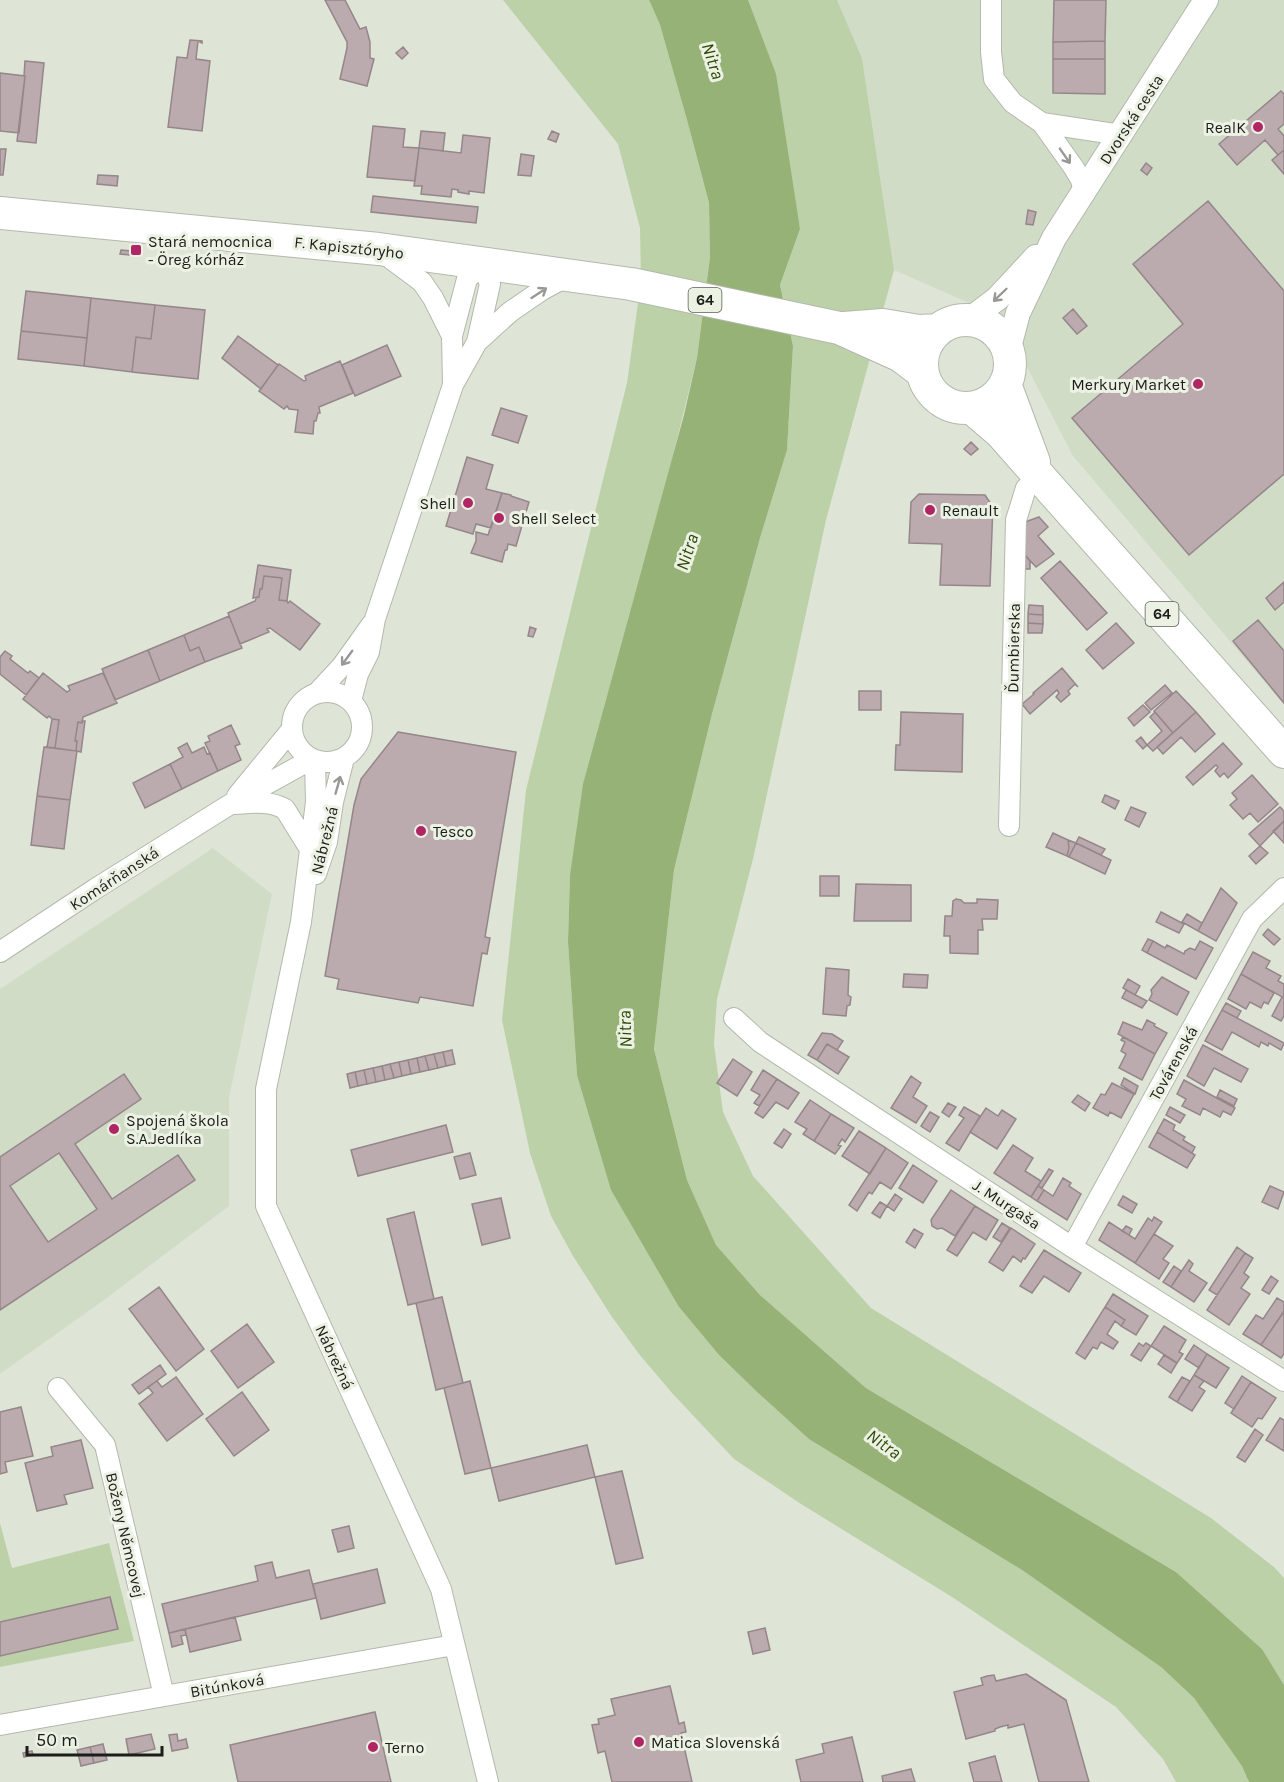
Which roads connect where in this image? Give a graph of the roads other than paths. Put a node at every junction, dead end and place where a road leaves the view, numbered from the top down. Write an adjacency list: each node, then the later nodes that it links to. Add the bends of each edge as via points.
1 (991, 0): 3 (street, via 994,79 1013,103)
2 (1206, 0): 4 (street, Dvorská cesta)
3 (1042, 123): 4 (street); 5 (street, one-way to 5, via 1074,168)
4 (1121, 135): 5 (street, Dvorská cesta)
5 (1084, 191): 7 (street, Dvorská cesta)
6 (0, 213): 8 (main road, F. Kapisztóryho / 64)
7 (1054, 237): 11 (street, Dvorská cesta, one-way to 11, via 998,298); 16 (street, Dvorská cesta, via 1018,313)
8 (379, 249): 9 (main road, F. Kapisztóryho / 64); 14 (street, via 423,282)
9 (483, 264): 10 (main road, 64); 14 (street, via 467,279); 15 (street, via 490,284)
10 (568, 276): 12 (main road, 64, via 632,284); 15 (street, one-way to 10, via 510,312)
11 (969, 320): 13 (main road, 64, via 956,321); 16 (main road, via 993,329)
12 (839, 328): 13 (main road, 64, via 884,325); 17 (main road, 64, via 901,357)
13 (938, 330): 17 (main road, via 922,356)
14 (452, 336): 19 (street)
15 (477, 342): 19 (street)
16 (1008, 351): 18 (main road, 64, via 1010,371)
17 (922, 372): 20 (main road, 64, via 940,400)
18 (1005, 384): 20 (main road, via 988,402); 21 (main road, 64)
19 (453, 385): 22 (street, Komárňanská)
20 (972, 408): 21 (main road, 64, via 1000,432)
21 (1040, 477): 26 (main road, 64); 30 (street, Ďumbierska, via 1026,488 1016,520)
22 (375, 619): 23 (street, Komárňanská, one-way to 23, via 342,666); 24 (street, Komárňanská, via 369,652)
23 (316, 694): 24 (street, via 334,693); 25 (street, Komárňanská, via 295,711)
24 (351, 701): 27 (street, via 357,708 362,730 353,751)
25 (292, 729): 28 (street, via 298,747); 29 (street, Komárňanská)
26 (1284, 752)
27 (344, 758): 28 (street, Komárňanská, via 335,762); 33 (street, Nábrežná, one-way to 27, via 327,842)
28 (313, 760): 29 (street, Komárňanská); 31 (street, Nábrežná, via 316,802)
29 (229, 805): 31 (street, via 278,805 285,809); 34 (street, Komárňanská)
30 (1009, 826)
31 (311, 851): 33 (street, Nábrežná)
32 (1284, 888): 36 (street, Továrenská, via 1252,919)
33 (301, 922): 39 (street, Nábrežná, via 266,1089 266,1206 440,1588)
34 (0, 952)
35 (734, 1018): 36 (street, J. Murgaša, via 760,1042)
36 (1072, 1247): 37 (street, J. Murgaša)
37 (1284, 1381)
38 (57, 1388): 40 (street, Boženy Němcovej, via 105,1445)
39 (454, 1645): 40 (street, Bitúnková); 42 (street, Nábrežná)
40 (164, 1696): 41 (street, Bitúnková)
41 (0, 1725)
42 (488, 1782)

